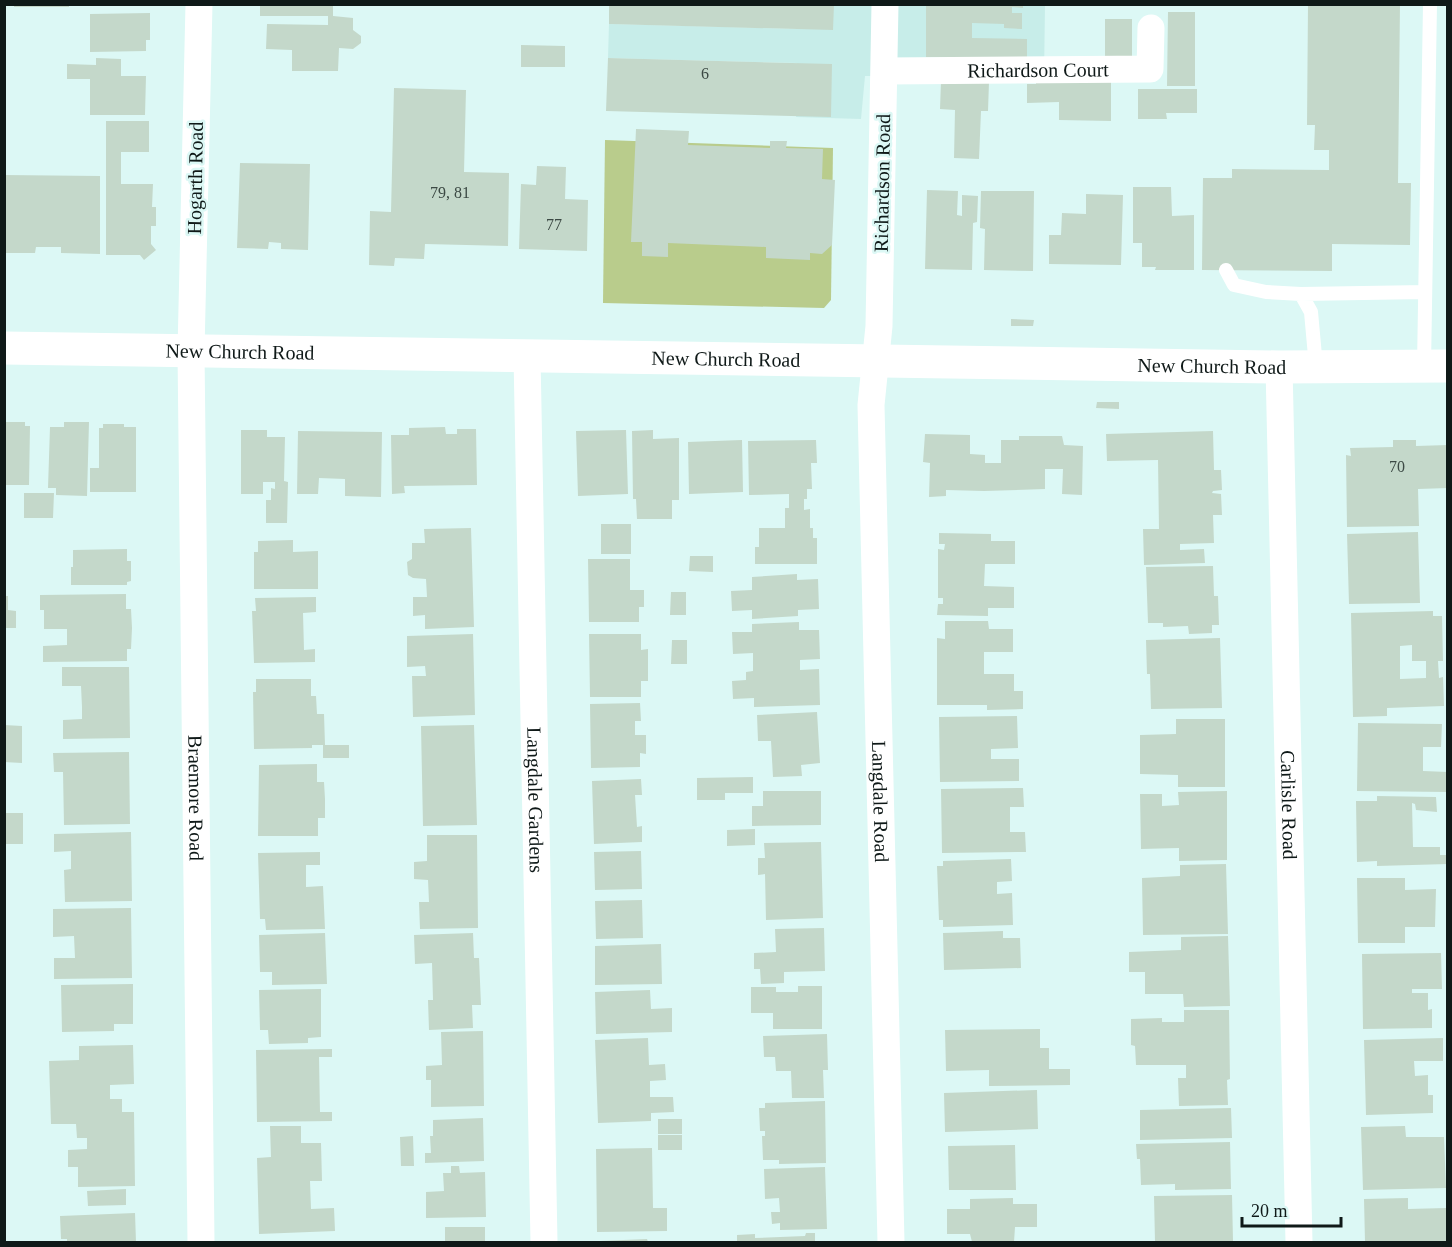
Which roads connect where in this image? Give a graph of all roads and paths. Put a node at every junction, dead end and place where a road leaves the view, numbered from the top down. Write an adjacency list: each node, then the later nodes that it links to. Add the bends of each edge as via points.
1 (199, 4): 10 (street, Hogarth Road)
2 (885, 4): 5 (street, Richardson Road)
3 (1430, 4): 7 (lane)
4 (1151, 28): 5 (street, Richardson Court, via 1150,69)
5 (885, 71): 12 (street, Richardson Road, via 879,326)
6 (1226, 270): 8 (lane, via 1234,285)
7 (1425, 292): 8 (lane); 13 (lane)
8 (1301, 294): 15 (lane, via 1311,312)
9 (4, 348): 10 (main road, New Church Road)
10 (191, 351): 11 (main road, New Church Road); 16 (street, Braemore Road)
11 (526, 356): 12 (main road, New Church Road); 17 (street, Langdale Gardens)
12 (874, 362): 14 (main road, New Church Road); 18 (street, Langdale Road, via 871,405)
13 (1436, 366): 15 (main road, New Church Road)
14 (1279, 367): 15 (main road, New Church Road); 19 (street, Carlisle Road)
15 (1316, 367)
16 (201, 1242)
17 (544, 1242)
18 (891, 1242)
19 (1299, 1242)

